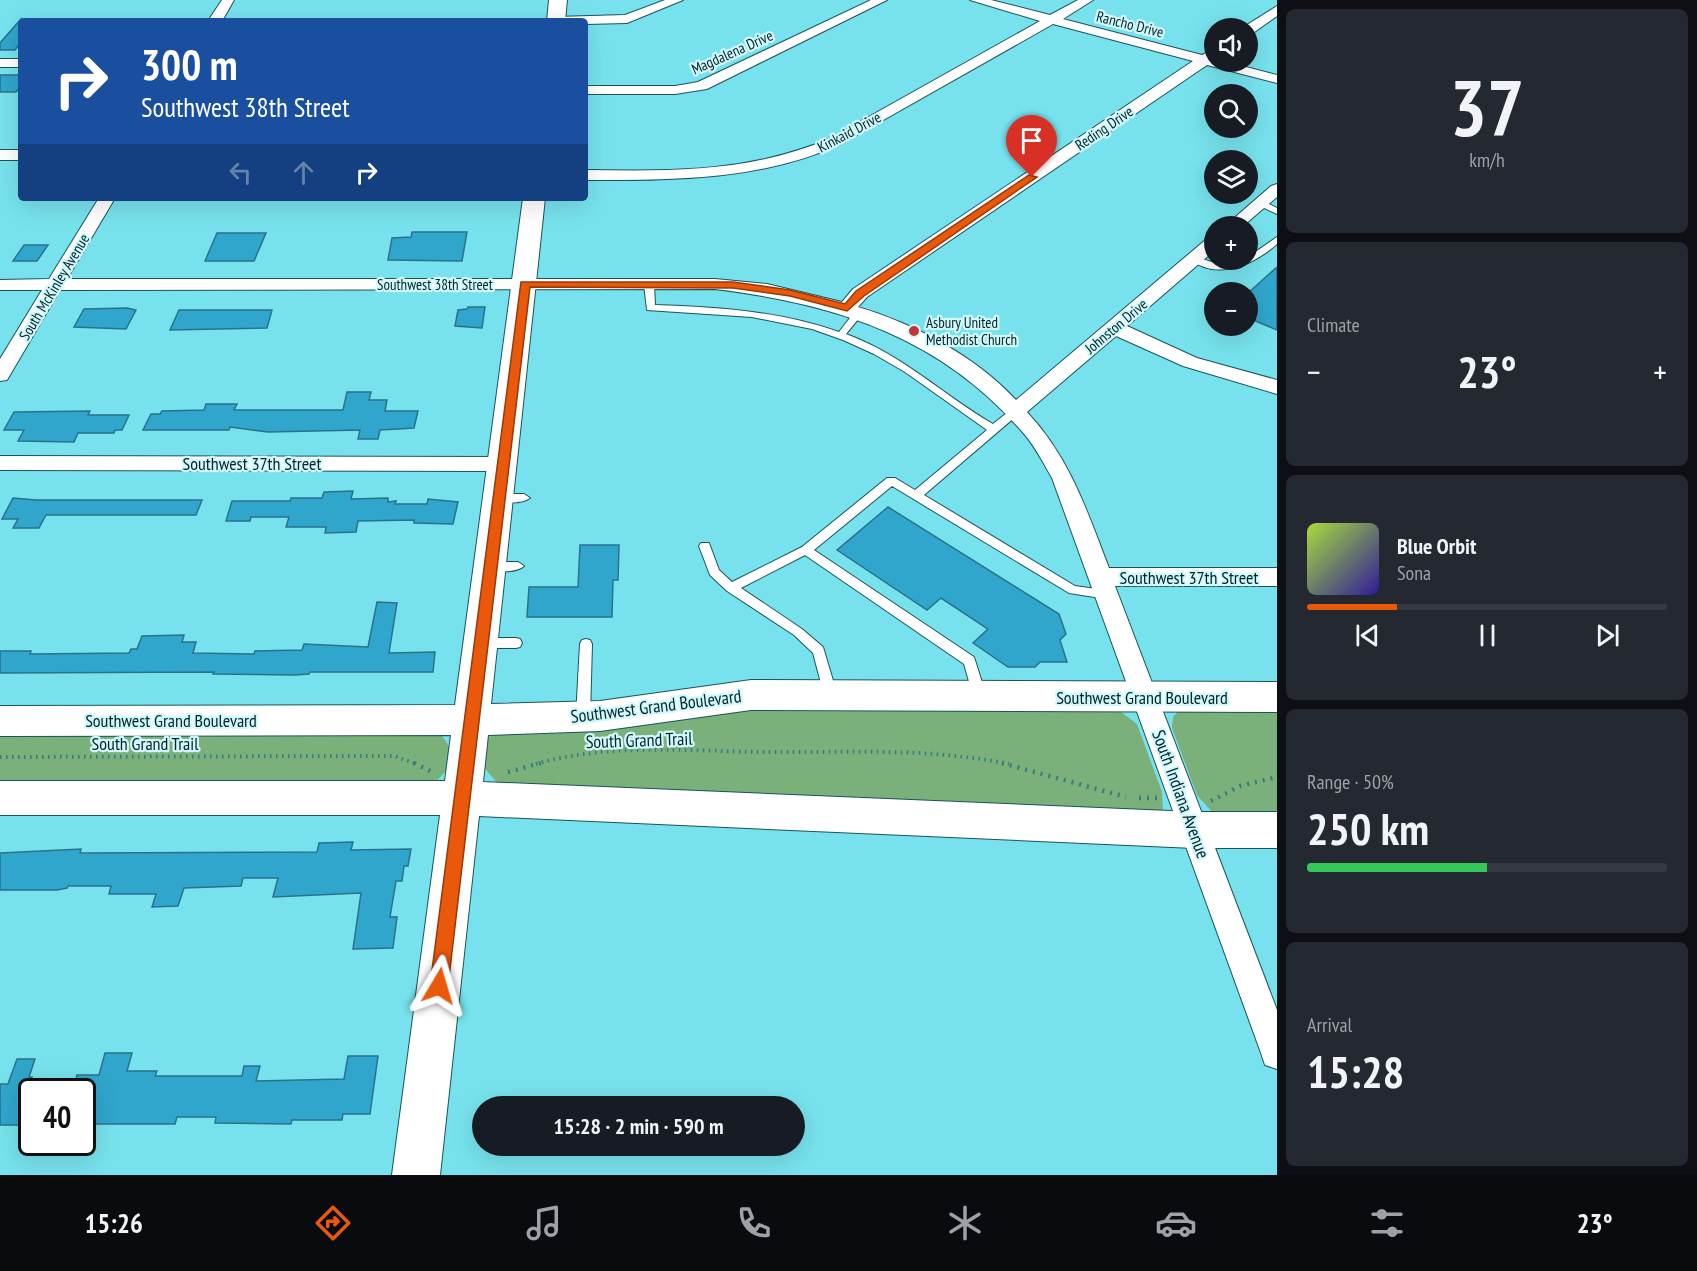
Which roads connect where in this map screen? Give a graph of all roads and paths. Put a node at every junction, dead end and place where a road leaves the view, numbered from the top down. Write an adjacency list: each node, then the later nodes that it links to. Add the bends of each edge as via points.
1 (228, 0): 8 (street)
2 (558, 0): 9 (street)
3 (677, 0): 10 (street, via 627,19)
4 (881, 0): 19 (street, Magdalena Drive, via 702,86 675,90)
5 (976, 0): 11 (street, Rancho Drive)
6 (1087, 0): 11 (street, Kinkaid Drive)
7 (1277, 10): 12 (street)
8 (217, 18)
9 (556, 18)
10 (588, 20)
11 (1049, 21): 13 (street, Rancho Drive); 22 (street, Kinkaid Drive, via 836,141 801,156 723,173)
12 (1258, 23)
13 (1204, 55)
14 (1204, 59): 36 (street, Reding Drive, via 860,293)
15 (0, 63): 16 (street)
16 (18, 63)
17 (1256, 72): 18 (street, Rancho Drive)
18 (1277, 79)
19 (588, 90)
20 (0, 154): 21 (street)
21 (18, 154)
22 (588, 175)
23 (1277, 189): 26 (street)
24 (105, 201): 35 (street, South McKinley Avenue)
25 (534, 201): 32 (street)
26 (1261, 203): 27 (lane); 28 (street)
27 (1277, 211)
28 (1245, 216)
29 (1277, 240): 31 (lane, via 1242,265 1218,267)
30 (1204, 251): 31 (street, Johnston Drive)
31 (1194, 260): 37 (street, Johnston Drive)
32 (525, 284): 33 (street, Southwest 38th Street); 35 (street, Southwest 38th Street); 44 (street)
33 (649, 284): 36 (street, Southwest 38th Street, via 752,287); 38 (lane, via 650,308 746,311 796,320)
34 (0, 285): 35 (street, Southwest 38th Street)
35 (55, 285): 39 (street, South McKinley Avenue)
36 (853, 310): 38 (lane); 41 (street, Southwest 38th Street, via 913,334 957,359)
37 (1114, 328): 40 (street, via 1190,362); 41 (street, Johnston Drive)
38 (841, 334): 42 (lane, via 909,370 971,417)
39 (0, 375)
40 (1277, 387)
41 (1017, 410): 42 (lane); 49 (street, South Indiana Avenue, via 1063,477)
42 (995, 430): 45 (lane)
43 (0, 463): 44 (street, Southwest 37th Street)
44 (503, 464): 51 (street, via 512,498 504,566)
45 (916, 496): 47 (lane, via 891,481); 49 (lane, via 1073,590)
46 (705, 546): 50 (lane, via 714,573)
47 (806, 550): 50 (lane); 55 (lane, via 970,661)
48 (1277, 577): 49 (street, Southwest 37th Street)
49 (1104, 586): 56 (street, South Indiana Avenue)
50 (731, 588): 54 (lane, via 798,632 819,651)
51 (481, 643): 52 (lane); 59 (street)
52 (516, 644)
53 (586, 644): 58 (lane)
54 (830, 695): 55 (street, Southwest Grand Boulevard); 58 (street, Southwest Grand Boulevard, via 751,695)
55 (979, 696): 56 (street, Southwest Grand Boulevard)
56 (1144, 697): 57 (street, Southwest Grand Boulevard); 65 (street, South Indiana Avenue)
57 (1277, 697)
58 (583, 716): 59 (street, Southwest Grand Boulevard)
59 (472, 720): 60 (street, Southwest Grand Boulevard); 63 (street)
60 (0, 721)
61 (0, 757): 63 (path, South Grand Trail, via 394,756 420,764)
62 (1277, 777): 65 (path, South Grand Trail, via 1240,786)
63 (464, 788): 64 (street); 65 (street); 65 (path, South Grand Trail, via 542,762 619,751 928,754 1039,772); 68 (street)
64 (0, 798)
65 (1189, 815): 66 (street); 67 (street, South Indiana Avenue)
66 (1277, 830)
67 (1277, 1053)
68 (416, 1175)

